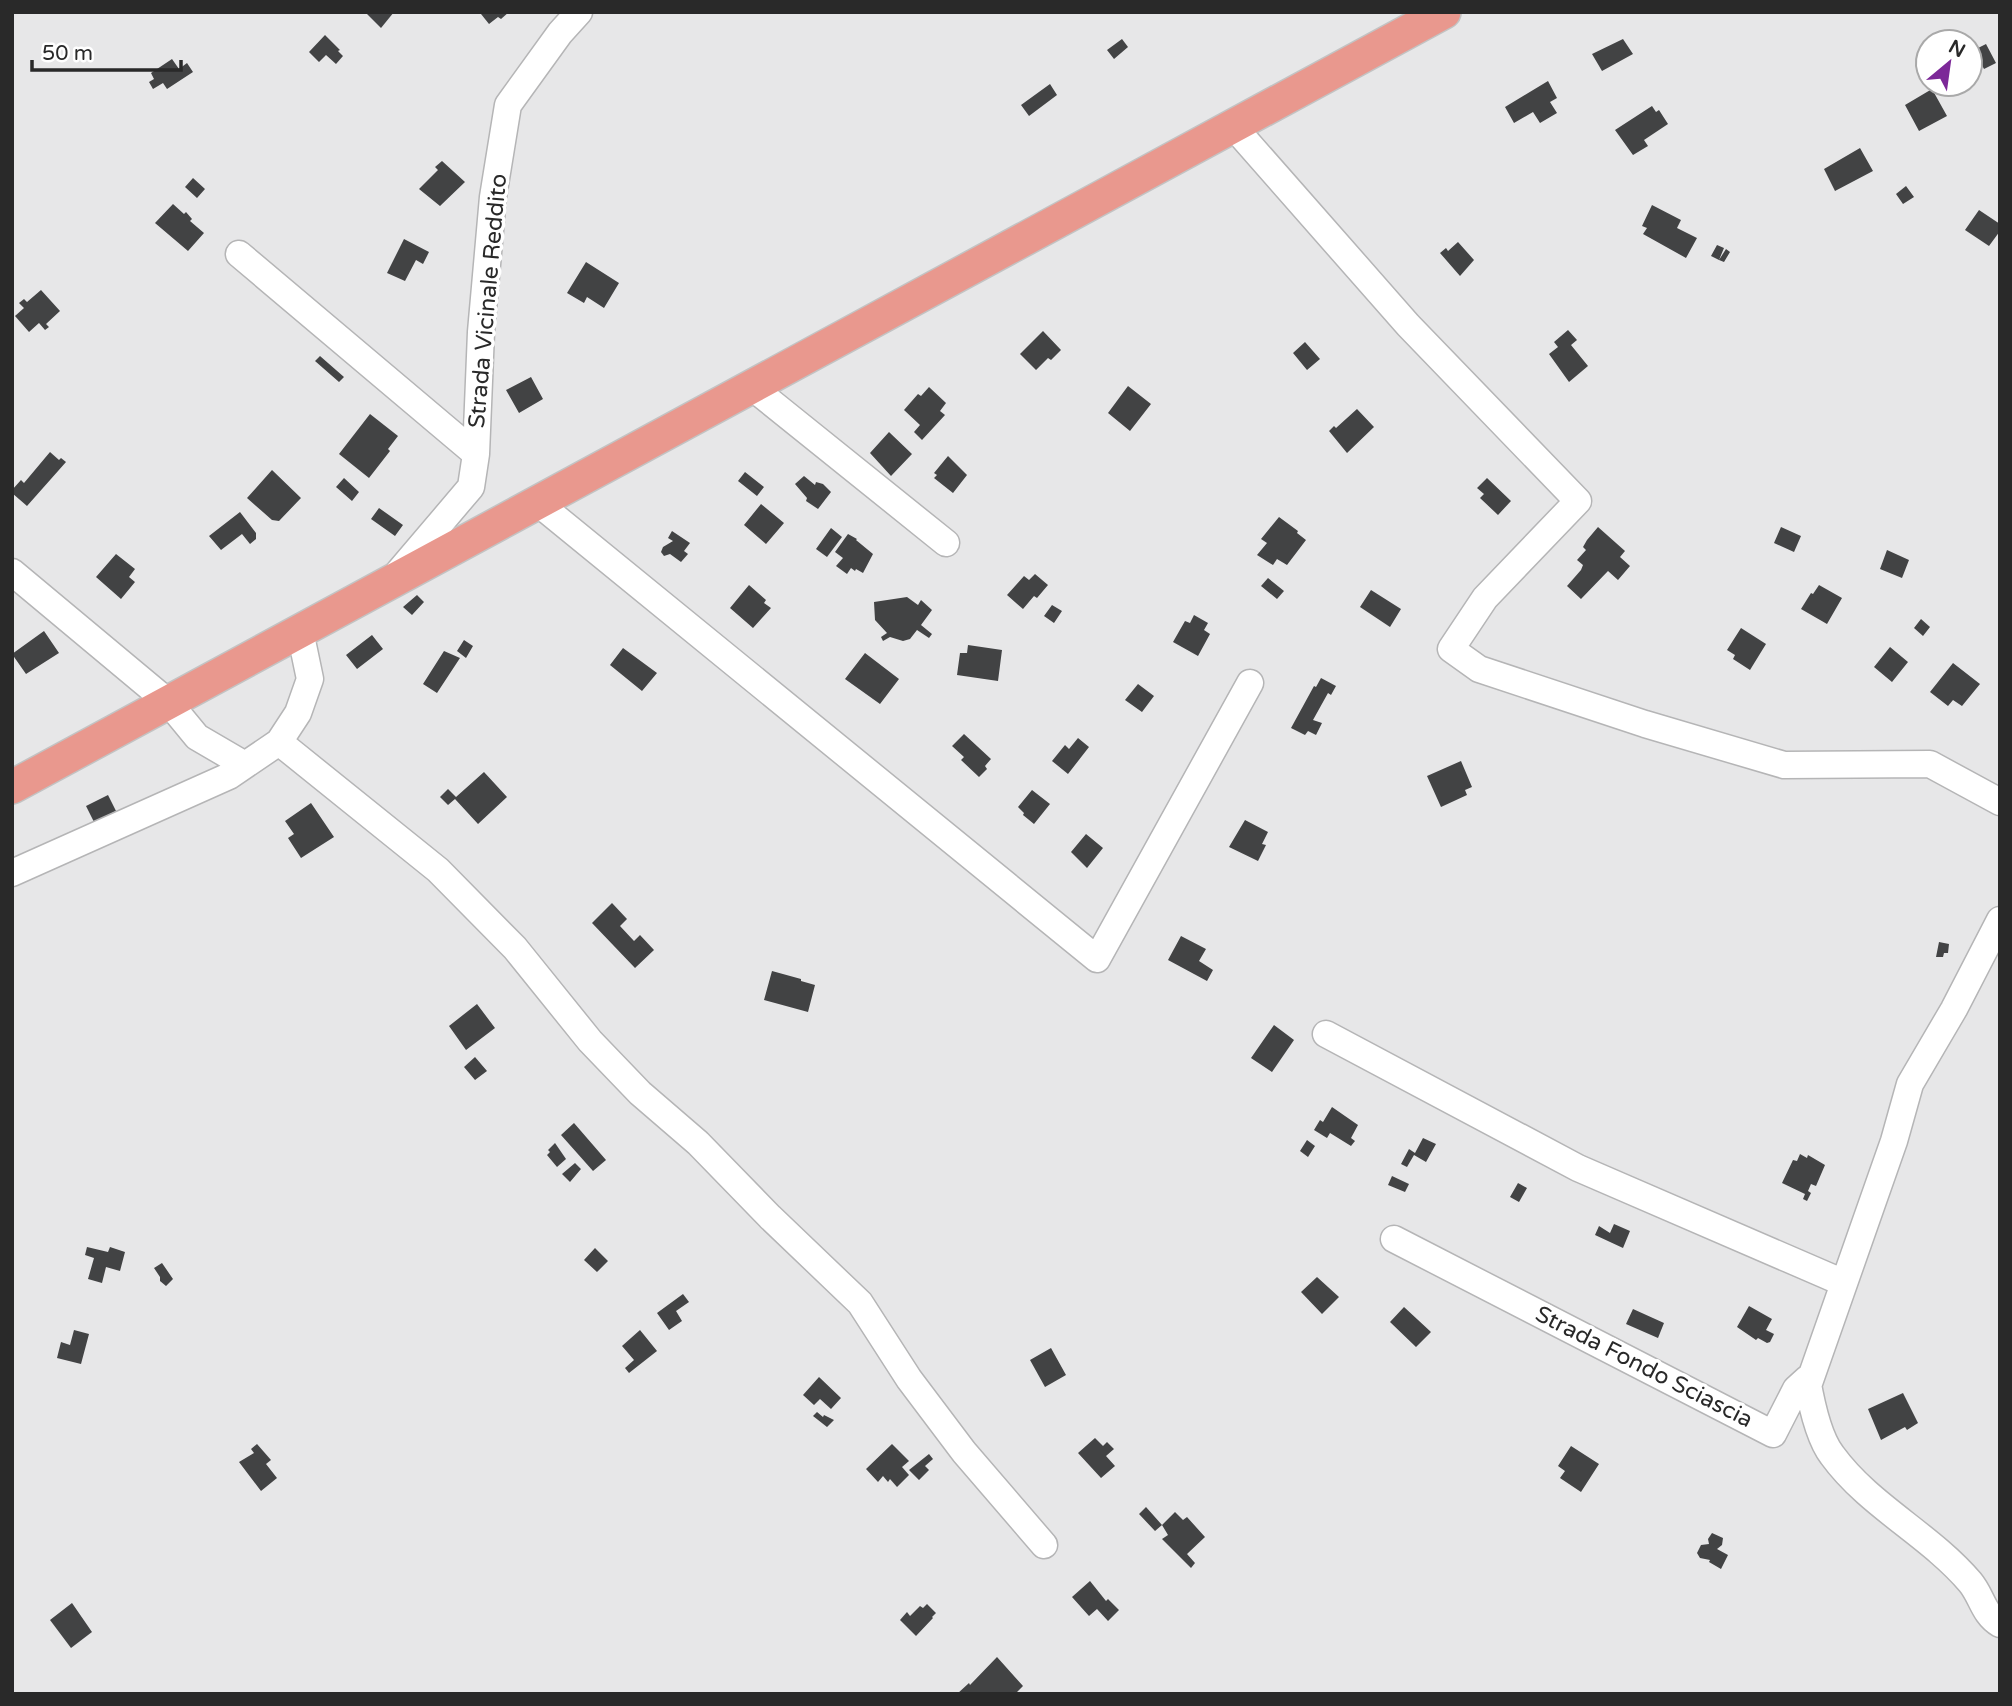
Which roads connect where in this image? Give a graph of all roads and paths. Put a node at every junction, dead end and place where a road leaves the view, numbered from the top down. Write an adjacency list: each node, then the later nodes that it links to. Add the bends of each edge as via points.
1 (579, 12): 6 (street, Strada Vicinale Reddito, via 508,105 493,197)
2 (1444, 12): 3 (main road)
3 (1233, 126): 5 (main road); 17 (street, via 1408,325 1578,501 1485,598 1451,649 1479,669 1784,765 1930,764)
4 (239, 254): 6 (street)
5 (752, 387): 7 (main road); 8 (street)
6 (476, 454): 10 (street, Strada Vicinale Reddito, via 471,487)
7 (538, 503): 10 (main road); 12 (street, via 1097,959)
8 (947, 543)
9 (12, 572): 13 (street)
10 (389, 583): 11 (main road)
11 (300, 631): 13 (main road); 14 (street, via 310,679 298,713)
12 (1250, 683)
13 (169, 703): 15 (street, via 197,737); 16 (main road)
14 (279, 742): 15 (street); 24 (street, via 438,870 514,948 590,1041 640,1093 698,1143 860,1303 964,1452)
15 (245, 765): 18 (street)
16 (12, 787)
17 (2000, 802)
18 (12, 873)
19 (2000, 920): 22 (street, via 1910,1084)
20 (1326, 1034): 22 (street, via 1578,1168)
21 (1394, 1239): 23 (street, Strada Fondo Sciascia, via 1773,1434 1796,1389 1807,1380)
22 (1844, 1283): 23 (street)
23 (1808, 1386): 25 (street, via 1830,1453 1862,1489 1972,1583 1989,1618)
24 (1045, 1545)
25 (2000, 1624)

